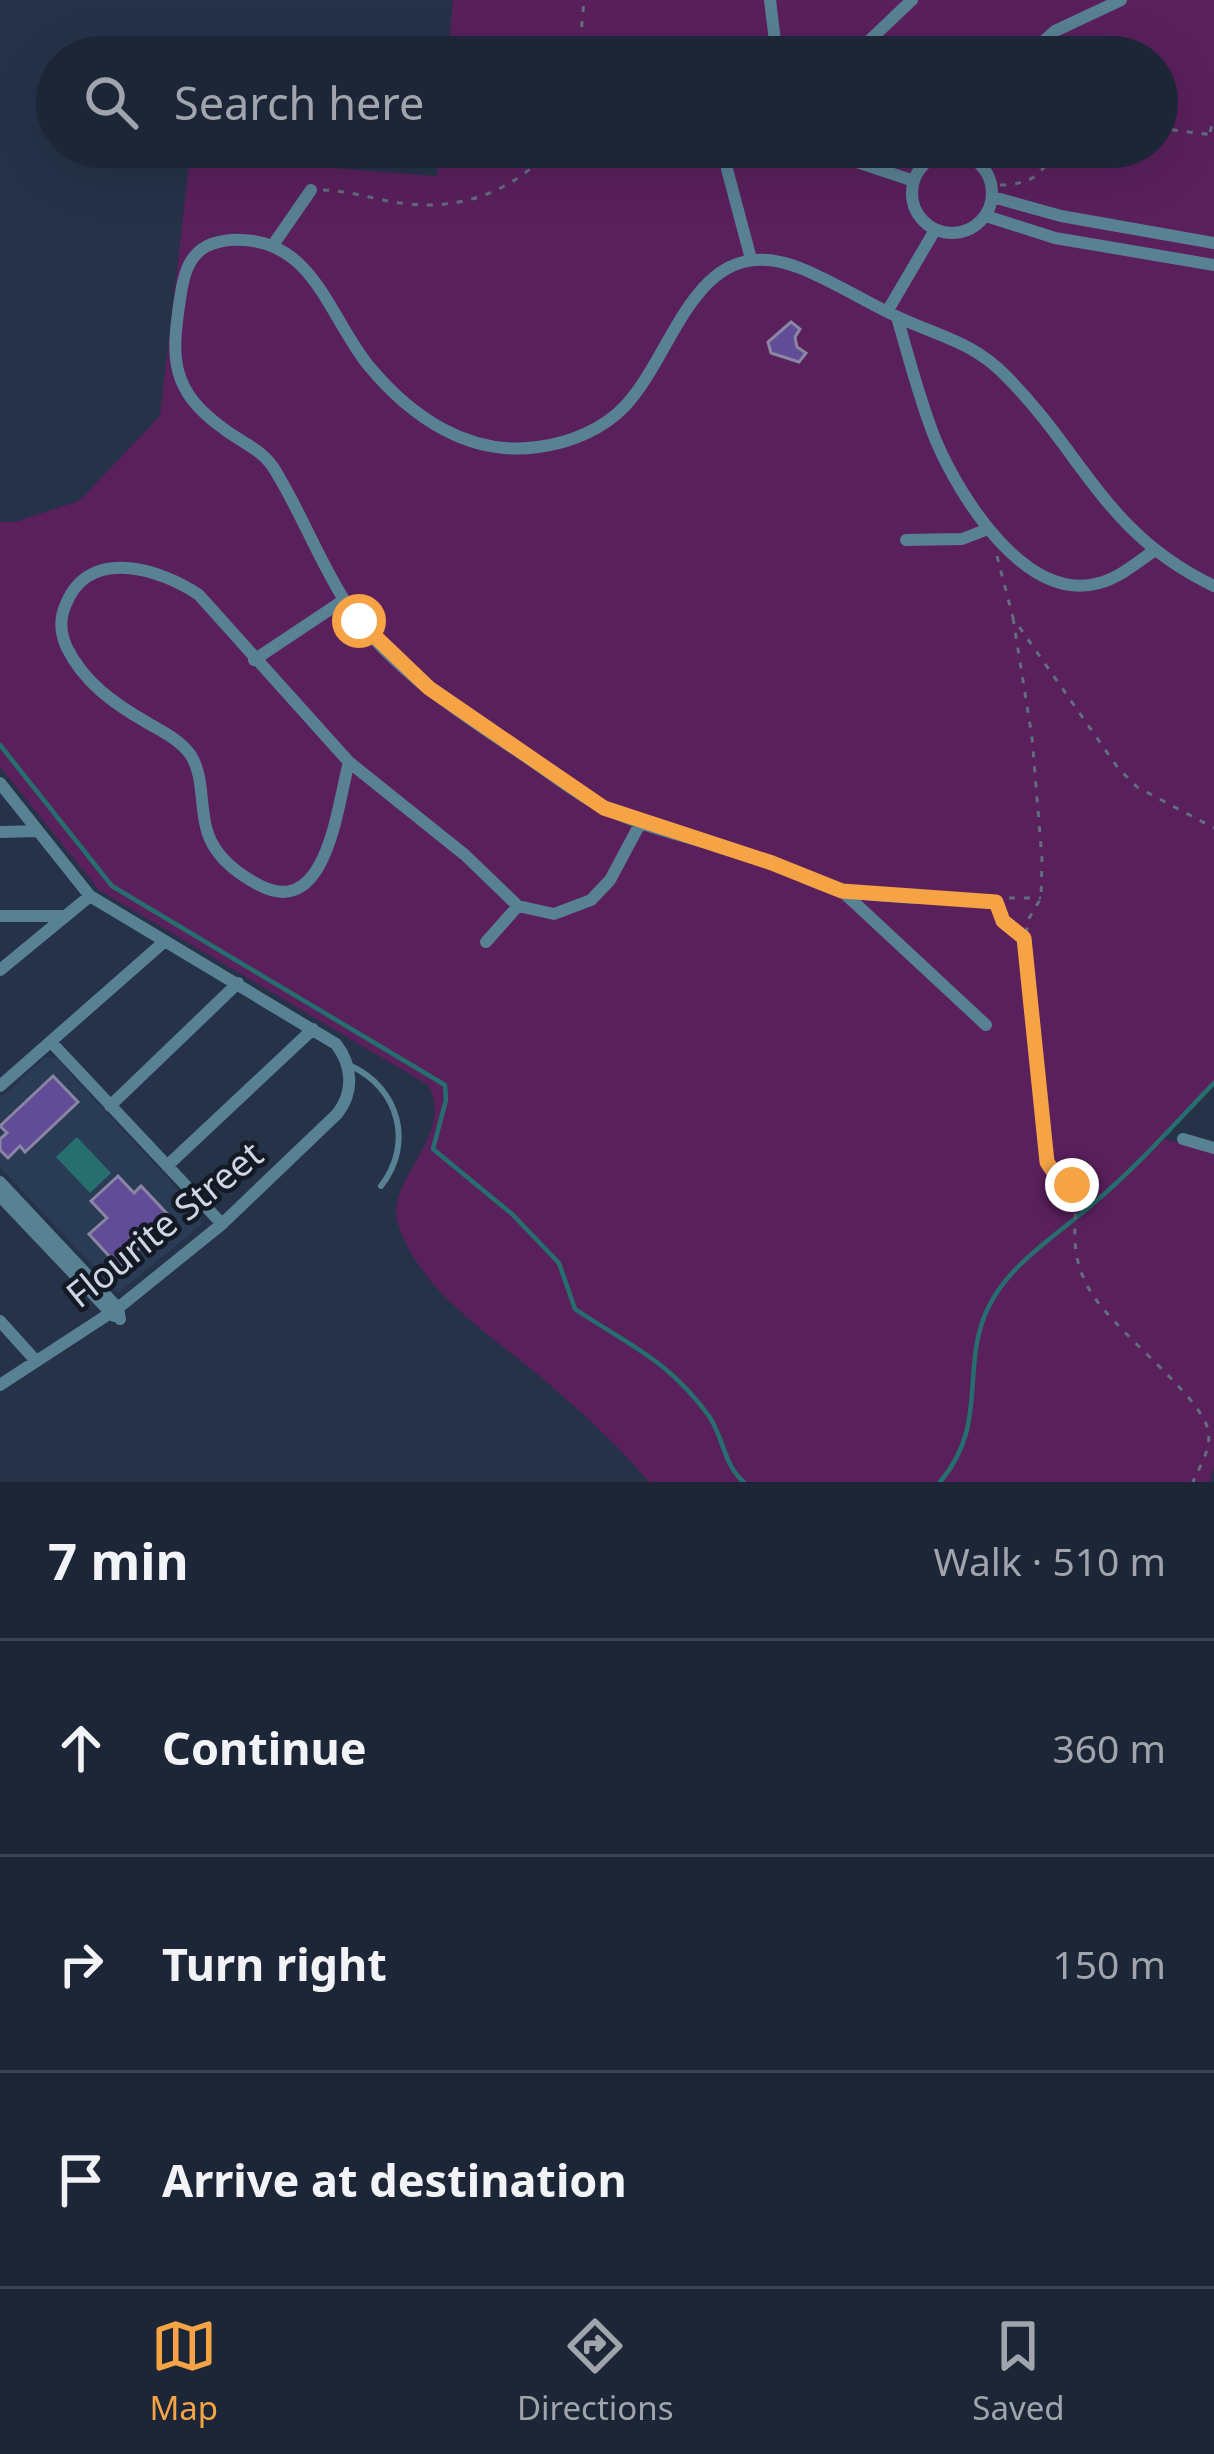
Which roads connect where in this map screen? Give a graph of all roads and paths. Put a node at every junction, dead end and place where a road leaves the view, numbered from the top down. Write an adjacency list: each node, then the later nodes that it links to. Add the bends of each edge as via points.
1 (584, 0): 5 (path)
2 (770, 0): 6 (street)
3 (912, 0): 7 (street)
4 (1121, 0): 8 (street)
5 (581, 36)
6 (774, 36)
7 (874, 36)
8 (1049, 36)
9 (1214, 118): 11 (path)
10 (1178, 131): 11 (path)
11 (1212, 135)
12 (535, 168): 19 (path, via 460,203 410,205)
13 (875, 168): 18 (street)
14 (923, 168): 18 (street)
15 (983, 168): 20 (street)
16 (1045, 168): 20 (path)
17 (727, 169): 25 (street)
18 (914, 181): 22 (street, via 917,213)
19 (311, 190): 24 (street)
20 (992, 191): 21 (street); 23 (street, via 1060,217)
21 (986, 216): 22 (street, via 963,232); 26 (street, via 1055,238)
22 (935, 230): 27 (street)
23 (1214, 243)
24 (273, 245): 25 (street, via 316,282 365,362 407,403 468,442 511,449 582,435 622,409 698,292); 32 (street, via 230,240 198,252 182,286 174,361 219,426 270,462)
25 (751, 259): 27 (street, via 802,269)
26 (1214, 265)
27 (892, 314): 28 (street, via 938,444); 30 (street, via 958,340 1006,374 1112,511)
28 (991, 533): 29 (street); 30 (street, via 1022,563 1068,585 1102,583); 33 (path)
29 (906, 540)
30 (1155, 550): 31 (street)
31 (1214, 586)
32 (344, 600): 34 (street); 37 (street, via 429,688 581,795)
33 (1013, 618): 38 (path, via 1118,768 1137,787); 43 (path, via 1032,737)
34 (254, 660): 35 (street); 35 (street, via 200,595 148,570 88,575 63,610 61,629 82,675 191,756 209,838 261,886 298,892 315,875)
35 (349, 762): 45 (street)
36 (0, 783): 39 (street)
37 (641, 822): 41 (street); 45 (street, via 591,901 554,914)
38 (1214, 828)
39 (38, 831): 40 (street); 42 (street)
40 (0, 832)
41 (842, 891): 44 (street); 53 (street)
42 (90, 896): 47 (street); 49 (street)
43 (1041, 898): 44 (path); 48 (path)
44 (996, 902): 48 (path, via 1003,921)
45 (518, 906): 50 (street)
46 (0, 916): 47 (street)
47 (64, 916): 51 (street)
48 (1024, 938): 73 (path, via 1045,1156 1076,1191 1081,1270 1114,1322 1204,1417)
49 (165, 941): 52 (street); 55 (street)
50 (486, 941)
51 (0, 970)
52 (238, 983): 54 (street); 60 (street)
53 (986, 1025)
54 (313, 1029): 57 (street, via 336,1044); 63 (street)
55 (51, 1042): 58 (street); 60 (street)
56 (0, 1060): 58 (street)
57 (347, 1065): 65 (lane, via 378,1085 398,1119 397,1160); 67 (street, Flourite Street, via 349,1093 337,1114)
58 (12, 1076): 59 (street)
59 (0, 1087)
60 (110, 1106): 63 (street)
61 (1183, 1139): 62 (street)
62 (1211, 1144)
63 (167, 1166): 67 (street)
64 (0, 1182): 68 (street)
65 (380, 1186)
66 (0, 1196): 68 (street)
67 (222, 1224): 68 (street, Flourite Street)
68 (114, 1311): 70 (street, Flourite Street)
69 (1, 1324): 70 (street)
70 (36, 1361): 71 (street, Flourite Street)
71 (0, 1385)
72 (1214, 1430): 73 (path)
73 (1209, 1438): 74 (path)
74 (1193, 1482)

